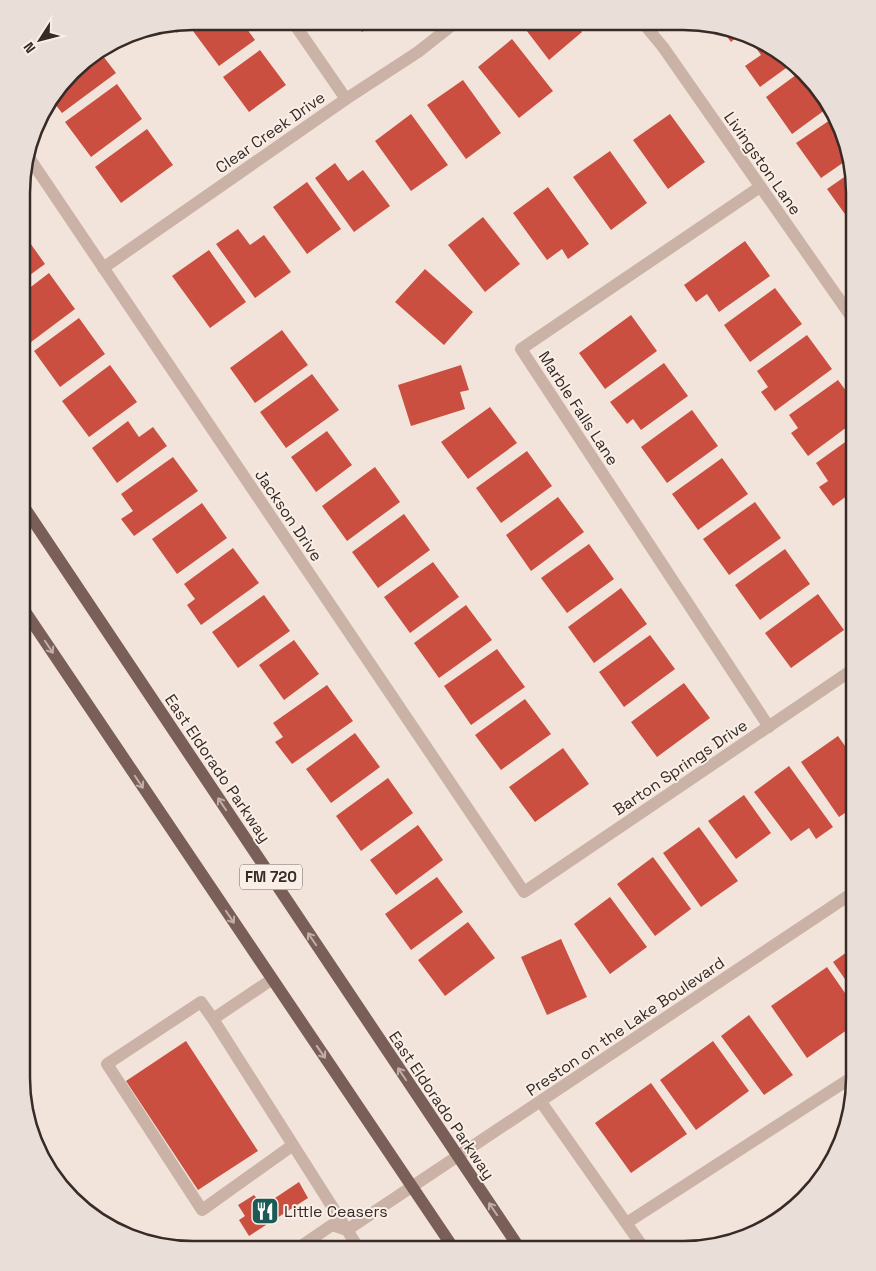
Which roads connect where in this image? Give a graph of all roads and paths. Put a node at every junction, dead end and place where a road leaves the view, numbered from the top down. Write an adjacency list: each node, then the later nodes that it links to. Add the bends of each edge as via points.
1 (299, 30): 4 (street)
2 (446, 30): 4 (street, Clear Creek Drive)
3 (650, 30): 6 (street, Livingston Lane)
4 (346, 99): 7 (street, Clear Creek Drive)
5 (33, 164): 7 (street, Jackson Drive)
6 (760, 187): 8 (street, Livingston Lane); 12 (street, Marble Falls Lane, via 520,349)
7 (103, 268): 13 (street, Jackson Drive)
8 (846, 309)
9 (30, 516): 20 (main road, East Eldorado Parkway / FM 720, one-way to 9)
10 (30, 619): 15 (main road, FM 720, one-way to 15)
11 (846, 674): 12 (street, Barton Springs Drive)
12 (769, 727): 13 (street, Barton Springs Drive)
13 (524, 892)
14 (846, 897): 18 (street, Preston on the Lake Boulevard)
15 (271, 980): 16 (street); 21 (main road, FM 720, one-way to 21)
16 (213, 1019): 19 (street); 19 (street, via 201,1002 107,1064 202,1210)
17 (846, 1081): 22 (street)
18 (541, 1102): 20 (street, Preston on the Lake Boulevard); 22 (street)
19 (293, 1145): 23 (street)
20 (458, 1158): 21 (street, Preston on the Lake Boulevard); 27 (main road, East Eldorado Parkway / FM 720, one-way to 20)
21 (414, 1187): 23 (street, Preston on the Lake Boulevard); 26 (main road, FM 720)
22 (628, 1222): 28 (street)
23 (347, 1230): 24 (street, via 332,1225); 25 (street)
24 (309, 1241)
25 (354, 1241)
26 (449, 1241)
27 (515, 1241)
28 (640, 1241)

